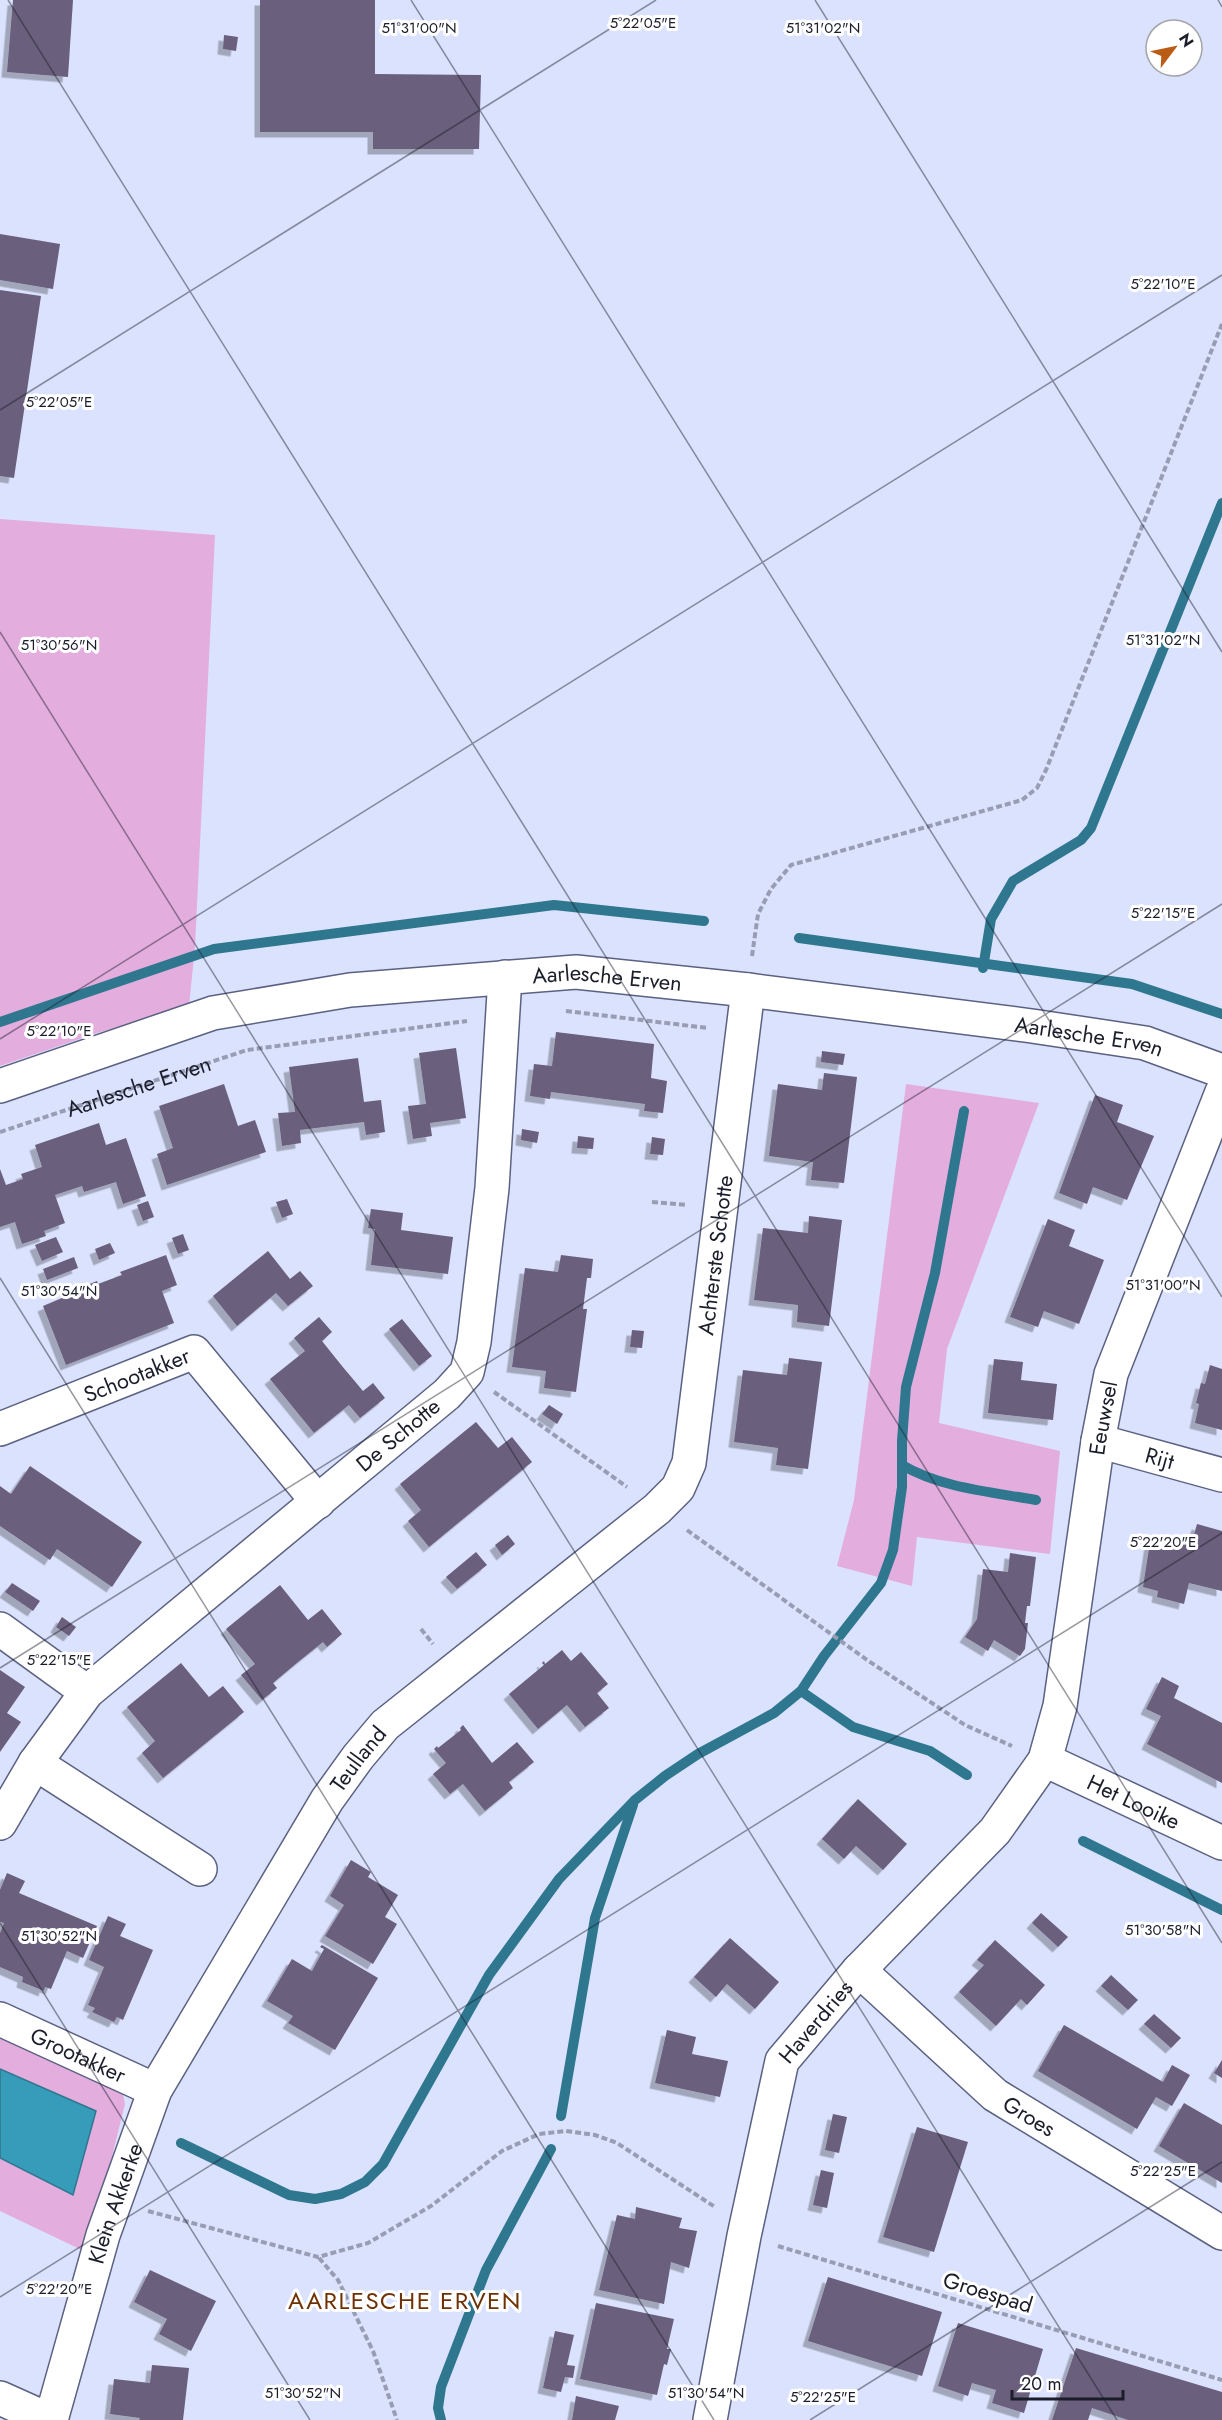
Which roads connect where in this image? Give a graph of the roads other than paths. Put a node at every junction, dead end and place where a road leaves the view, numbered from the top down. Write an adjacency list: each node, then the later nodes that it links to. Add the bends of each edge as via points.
1 (505, 977): 2 (street, Aarlesche Erven, via 576,972); 4 (street, Aarlesche Erven, via 350,990 213,1012); 9 (street, De Schotte, via 492,1188 467,1372 447,1394)
2 (748, 990): 3 (street, Aarlesche Erven, via 1145,1043); 10 (street, Achterste Schotte, via 689,1462 678,1488)
3 (1222, 1071)
4 (0, 1086)
5 (1222, 1092): 7 (street, Eeuwsel, via 1111,1374)
6 (0, 1429): 9 (street, Schootakker, via 194,1352)
7 (1098, 1441): 8 (street, Rijt); 13 (street, Eeuwsel, via 1060,1706)
8 (1222, 1475)
9 (318, 1502): 12 (street, De Schotte)
10 (657, 1509): 20 (street, Teulland, via 379,1733 327,1800)
11 (0, 1629): 12 (street)
12 (87, 1692): 14 (street, De Schotte)
13 (1045, 1760): 16 (street, Het Looike); 18 (street, Haverdries, via 995,1832)
14 (35, 1763): 15 (street, De Schotte); 17 (street)
15 (0, 1822)
16 (1222, 1843)
17 (200, 1869)
18 (859, 1970): 21 (street, Groes, via 995,2095); 24 (street, Haverdries, via 782,2061)
19 (0, 2019): 20 (street, Grootakker)
20 (155, 2090): 23 (street, Klein Akkerke, via 103,2235)
21 (1222, 2233)
22 (0, 2398): 23 (street, Klein Akkerke)
23 (50, 2420)
24 (710, 2420)

